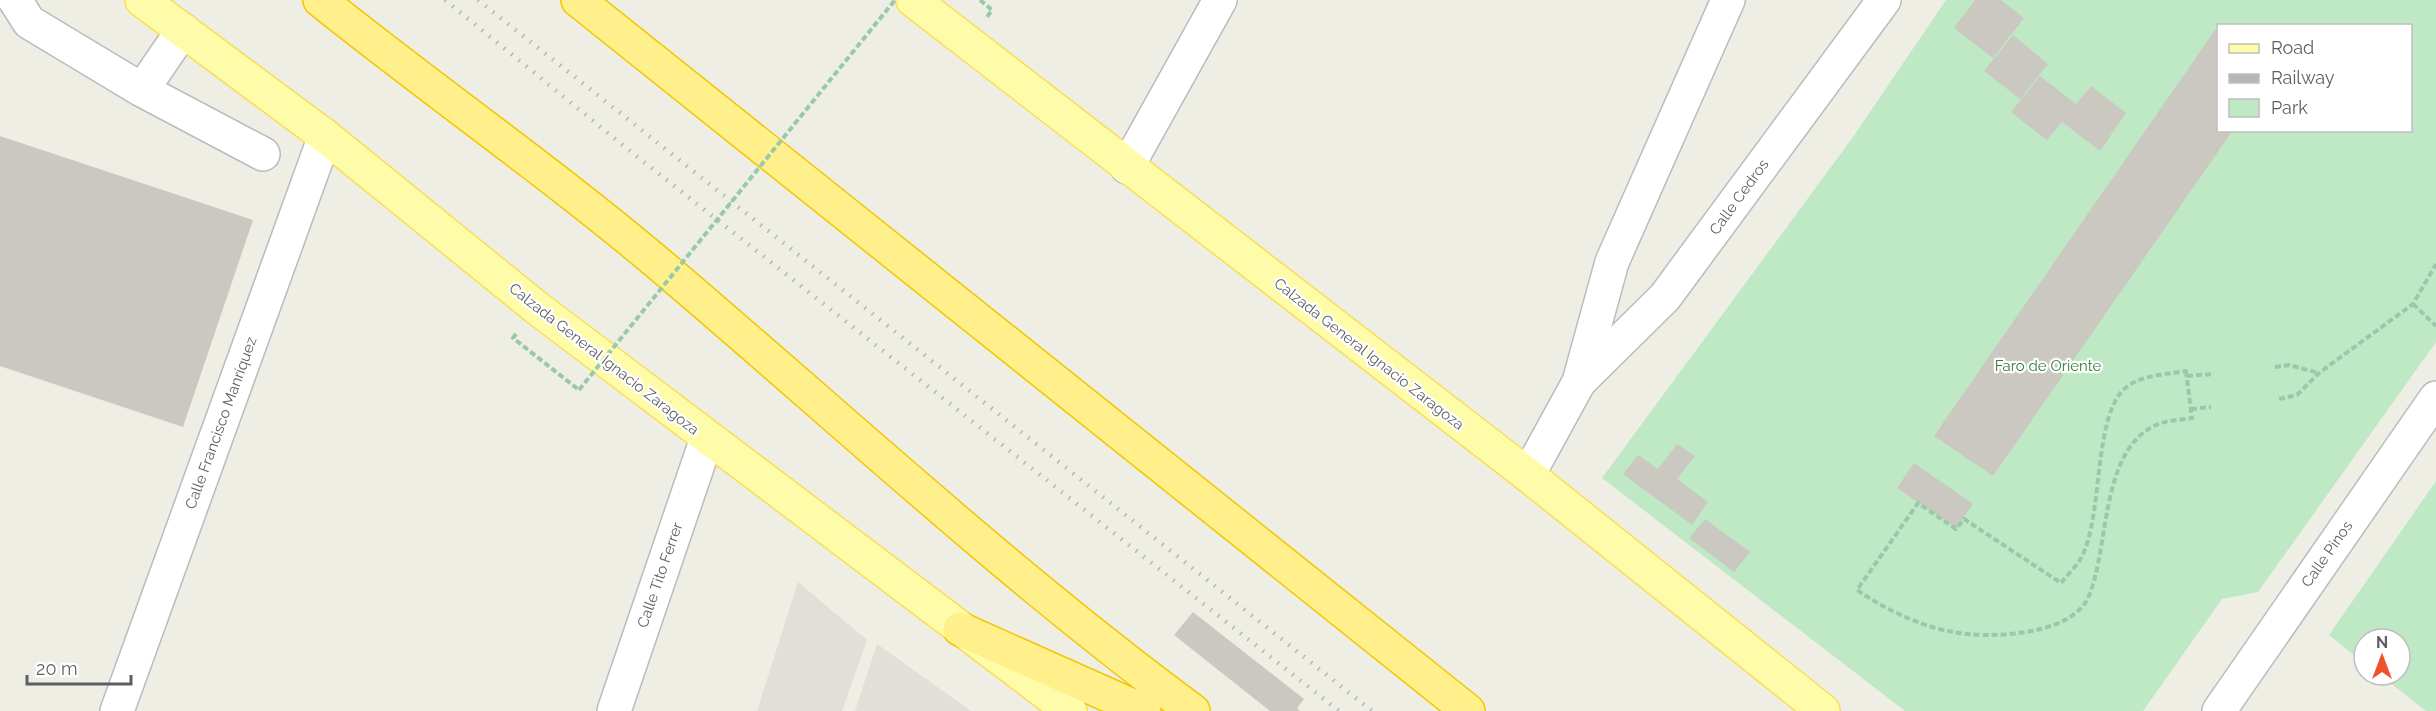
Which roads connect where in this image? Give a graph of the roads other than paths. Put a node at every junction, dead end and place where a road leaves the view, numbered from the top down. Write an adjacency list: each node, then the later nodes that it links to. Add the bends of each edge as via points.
1 (15, 0): 10 (street, via 29,22)
2 (142, 0): 9 (main road, Calzada General Ignacio Zaragoza)
3 (320, 0): 23 (highway, via 658,263 1011,567)
4 (578, 0): 24 (highway)
5 (913, 0): 13 (main road, Calzada General Ignacio Zaragoza)
6 (1220, 0): 13 (street)
7 (1728, 0): 14 (street, Calle Cedros, via 1612,262)
8 (1884, 0): 14 (street, Calle Cedros, via 1665,297)
9 (183, 30): 10 (street); 11 (main road, Calzada General Ignacio Zaragoza)
10 (142, 90): 12 (street)
11 (325, 136): 16 (main road, Calzada General Ignacio Zaragoza, via 537,308); 19 (street, Calle Francisco Manríquez)
12 (263, 154)
13 (1127, 167): 17 (main road, Calzada General Ignacio Zaragoza)
14 (1579, 382): 17 (street, Calle Cedros)
15 (2436, 398): 26 (street, Calle Pinos)
16 (707, 438): 18 (main road, Calzada General Ignacio Zaragoza); 20 (street, Calle Tito Ferrer)
17 (1528, 475): 25 (main road, Calzada General Ignacio Zaragoza)
18 (960, 629): 21 (main road, Calzada General Ignacio Zaragoza); 22 (highway)
19 (117, 711)
20 (614, 711)
21 (1070, 711)
22 (1144, 711)
23 (1193, 711)
24 (1468, 711)
25 (1823, 711)
26 (2219, 711)

